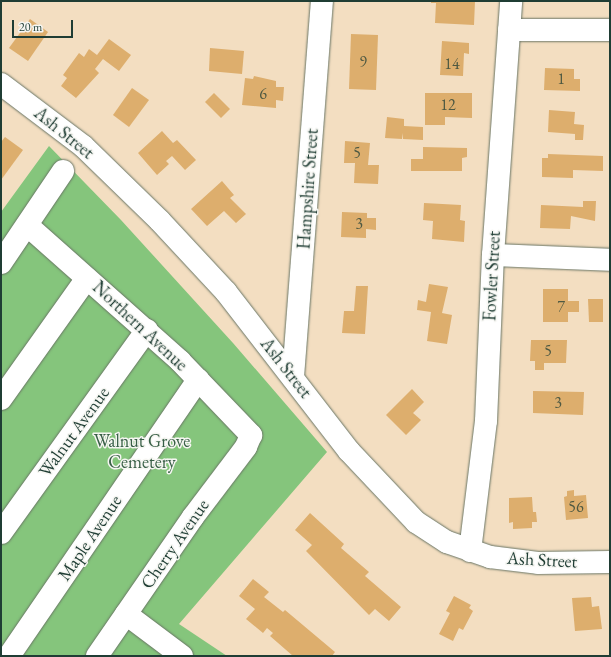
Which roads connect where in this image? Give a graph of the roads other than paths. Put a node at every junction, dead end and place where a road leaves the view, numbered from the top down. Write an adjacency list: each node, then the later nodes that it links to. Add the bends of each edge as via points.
1 (322, 1): 13 (street, Hampshire Street)
2 (511, 1): 3 (street, Fowler Street)
3 (509, 30): 4 (street); 8 (street, Fowler Street)
4 (610, 30)
5 (1, 84): 13 (street, Ash Street, via 83,146 160,220 226,292)
6 (63, 171): 7 (street)
7 (27, 225): 10 (street); 11 (street, Northern Avenue)
8 (493, 255): 9 (street); 18 (street, Fowler Street, via 486,421)
9 (610, 260)
10 (1, 263)
11 (87, 278): 12 (street, Northern Avenue); 15 (street)
12 (147, 330): 14 (street, Northern Avenue); 17 (street, Walnut Avenue)
13 (293, 377): 18 (street, Ash Street, via 349,451 411,516 447,542)
14 (198, 380): 16 (street, Northern Avenue); 21 (street, Maple Avenue)
15 (1, 399)
16 (249, 431): 20 (street, Cherry Avenue, via 251,439)
17 (1, 533)
18 (470, 551): 19 (street, Ash Street, via 490,557 538,563)
19 (610, 562)
20 (126, 614): 22 (street, Cherry Avenue); 23 (street)
21 (9, 656)
22 (97, 656)
23 (182, 656)

